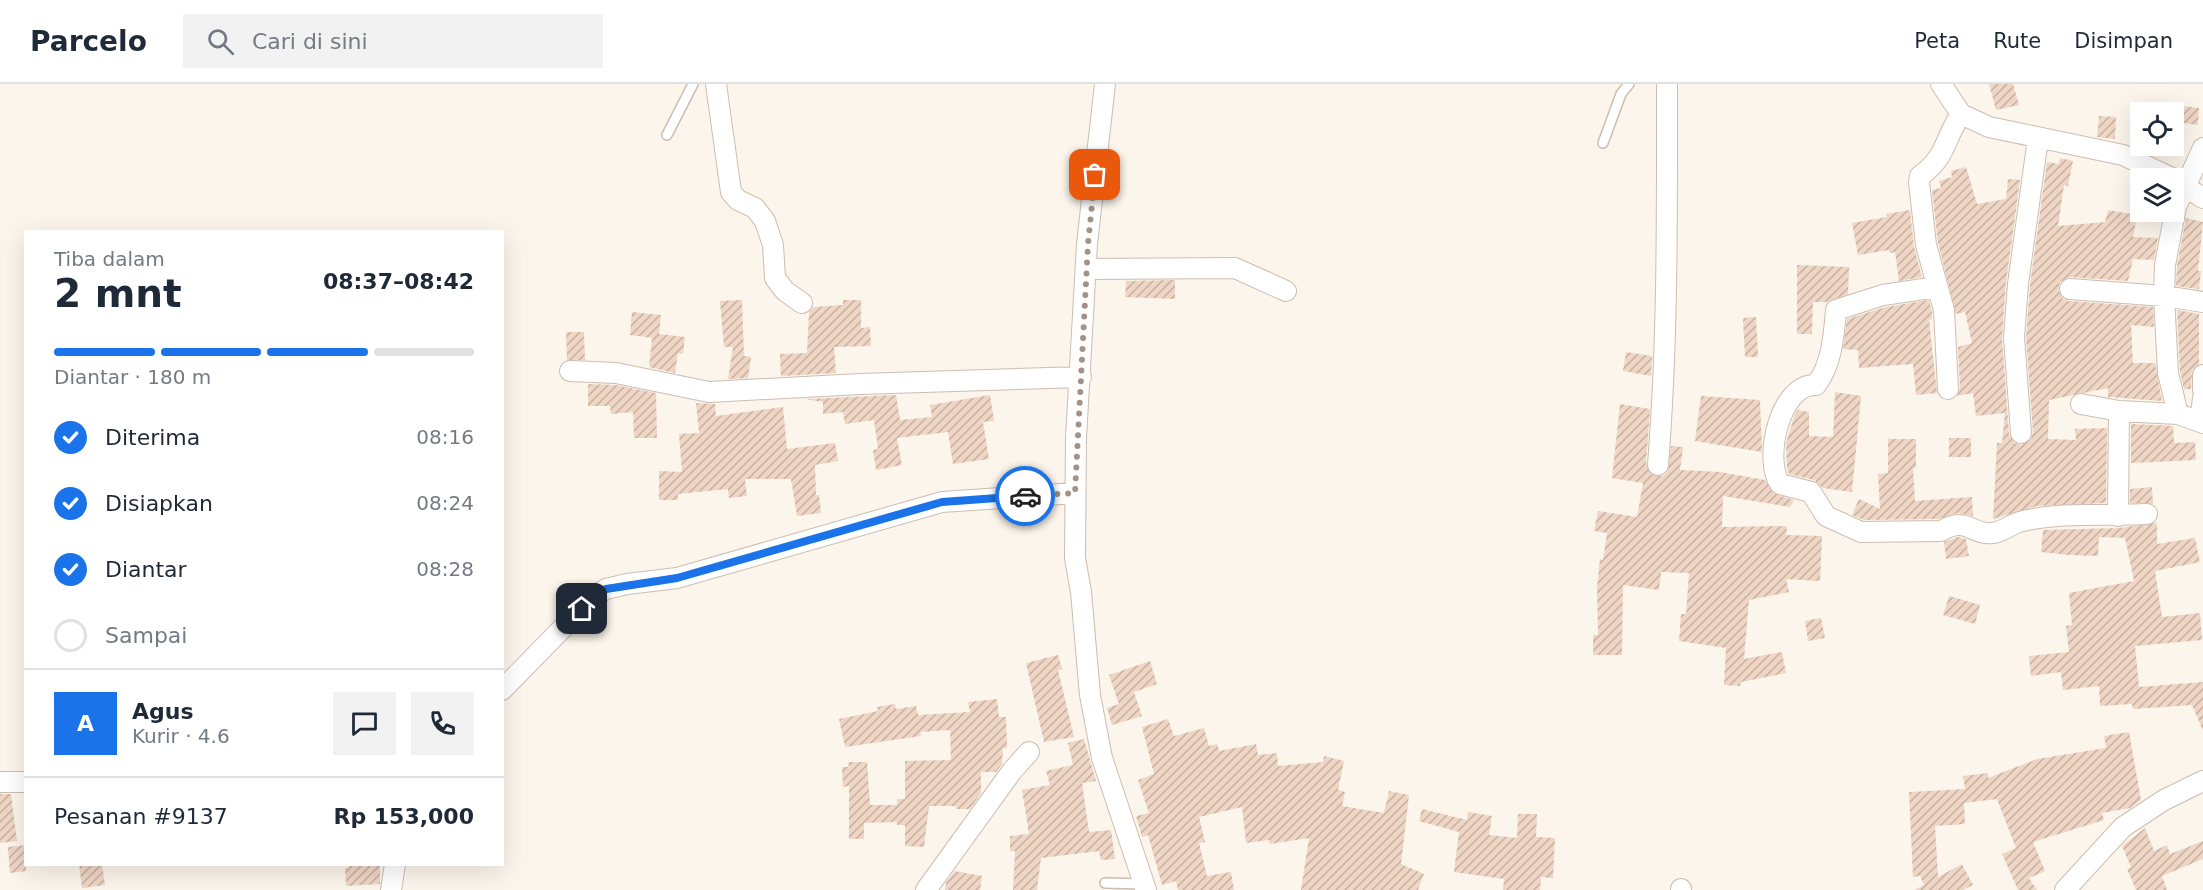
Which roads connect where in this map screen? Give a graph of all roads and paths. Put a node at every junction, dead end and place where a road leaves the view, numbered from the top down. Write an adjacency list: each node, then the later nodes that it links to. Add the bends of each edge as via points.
1 (693, 84): 8 (lane)
2 (716, 84): 23 (street, via 731,192 765,220 773,245 775,278)
3 (1105, 84): 17 (street)
4 (1629, 84): 10 (lane, via 1621,94)
5 (1667, 84): 35 (street, via 1666,364)
6 (1941, 84): 7 (street)
7 (1961, 114): 9 (street, via 1989,127); 18 (street, via 1938,162 1920,176 1919,182 1926,245)
8 (667, 135)
9 (2038, 138): 12 (street, via 2124,155); 34 (street, via 2014,337)
10 (1603, 143)
11 (2203, 148): 13 (street)
12 (2150, 168)
13 (2184, 173)
14 (2184, 186): 15 (street)
15 (2203, 198)
16 (2173, 222): 21 (street)
17 (1086, 269): 20 (street, via 1235,268); 26 (street)
18 (1937, 287): 27 (street, via 1944,310); 38 (street, via 1883,295 1836,310 1823,376 1816,385 1798,389 1788,401 1778,427 1772,467 1780,483 1811,492 1826,516 1861,532 1941,531 1948,526 1965,525 1993,533 2021,521)
19 (2070, 289): 21 (street)
20 (1286, 291)
21 (2164, 296): 22 (street); 32 (street, via 2168,373)
22 (2203, 302)
23 (802, 303)
24 (570, 371): 26 (street, via 616,373 709,392)
25 (2203, 375): 28 (street)
26 (1081, 377): 36 (street)
27 (1948, 389)
28 (2203, 390)
29 (2203, 398): 33 (street)
30 (2081, 404): 31 (street)
31 (2119, 411): 32 (street); 38 (street)
32 (2178, 414): 33 (street)
33 (2201, 422)
34 (2021, 433)
35 (1658, 465)
36 (1075, 493): 39 (street, via 942,502 677,578 606,589 593,597); 46 (street, via 1075,558 1085,658 1102,758)
37 (2147, 514): 38 (street)
38 (2118, 516)
39 (504, 688)
40 (1029, 752): 48 (street)
41 (2203, 781): 49 (street, via 2123,827)
42 (0, 782): 43 (street)
43 (24, 782)
44 (395, 866): 47 (street)
45 (1105, 883): 46 (lane)
46 (1145, 887)
47 (391, 890)
48 (926, 890)
49 (2065, 890)

